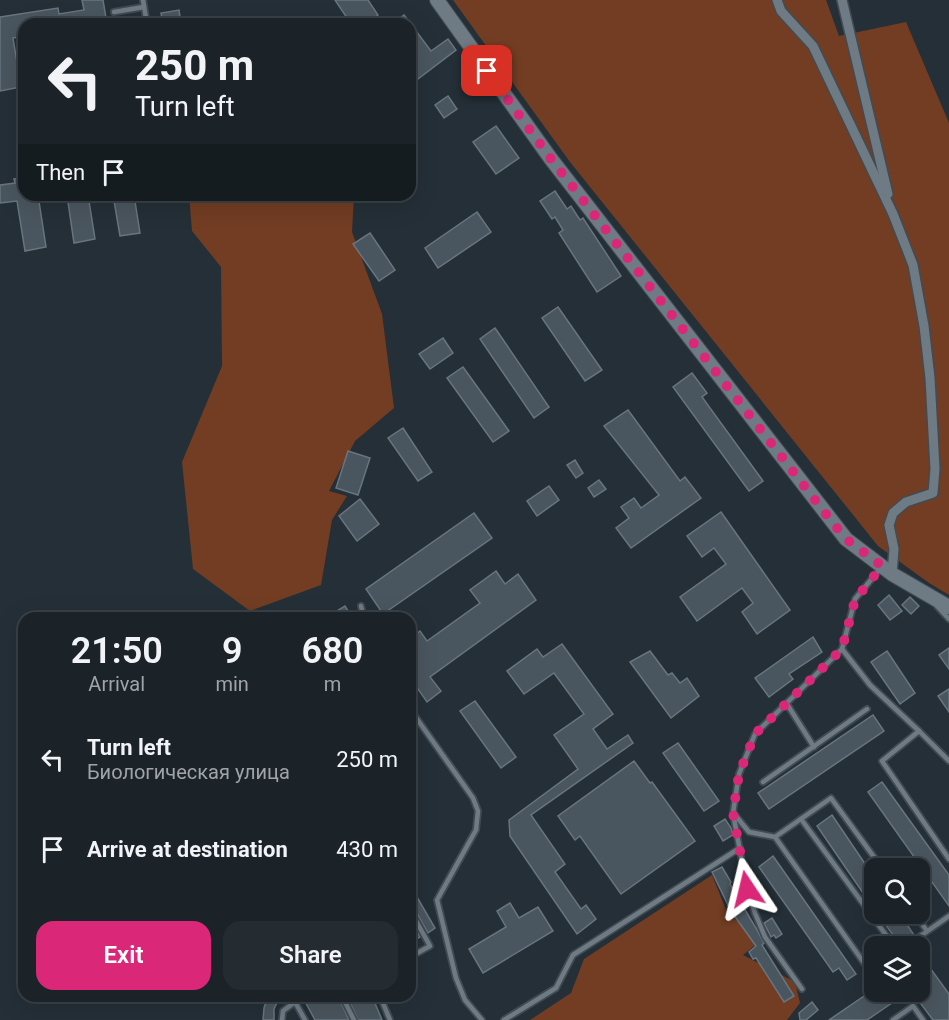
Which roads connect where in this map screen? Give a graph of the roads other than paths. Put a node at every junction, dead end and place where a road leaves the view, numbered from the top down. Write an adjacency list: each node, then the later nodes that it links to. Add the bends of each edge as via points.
1 (143, 0): 5 (lane)
2 (436, 0): 9 (street, via 551,159 829,518 846,539)
3 (777, 0): 8 (street, via 781,11 813,46)
4 (842, 0): 8 (street)
5 (144, 7): 6 (lane); 7 (lane)
6 (114, 12)
7 (146, 18)
8 (893, 214): 9 (street, via 913,265 924,326 935,469 933,493 906,502 893,513 889,525 894,549)
9 (887, 570): 10 (street); 15 (lane, via 855,600)
10 (925, 593): 12 (street); 14 (lane)
11 (362, 606): 13 (lane)
12 (949, 607)
13 (363, 612)
14 (949, 619)
15 (842, 649): 16 (lane); 19 (lane, via 870,686)
16 (787, 704): 20 (lane); 23 (lane, via 755,734 739,774)
17 (867, 709): 20 (lane)
18 (416, 717): 44 (lane, via 473,798 478,811 476,830 437,900 456,978 465,1000)
19 (919, 731): 21 (lane); 28 (lane, via 882,761)
20 (814, 747): 22 (lane)
21 (949, 761)
22 (763, 782)
23 (733, 813): 25 (lane, via 749,832); 26 (lane)
24 (801, 819): 25 (lane); 27 (lane, via 831,798); 33 (lane)
25 (775, 837): 36 (lane)
26 (740, 848): 37 (lane, via 747,889 765,937); 45 (lane, via 573,955 556,988)
27 (875, 858)
28 (949, 859)
29 (949, 916): 32 (lane)
30 (416, 921): 35 (lane, via 430,946)
31 (922, 924): 32 (lane)
32 (927, 931): 34 (lane)
33 (887, 936)
34 (920, 936)
35 (416, 954)
36 (864, 963)
37 (802, 989)
38 (345, 1002): 42 (lane)
39 (382, 1002): 43 (lane)
40 (282, 1020): 41 (lane, via 283,1011 295,1002)
41 (305, 1020)
42 (354, 1020)
43 (390, 1020)
44 (482, 1020)
45 (504, 1020)
46 (893, 1020): 47 (lane, via 913,1006)
47 (923, 1020)

